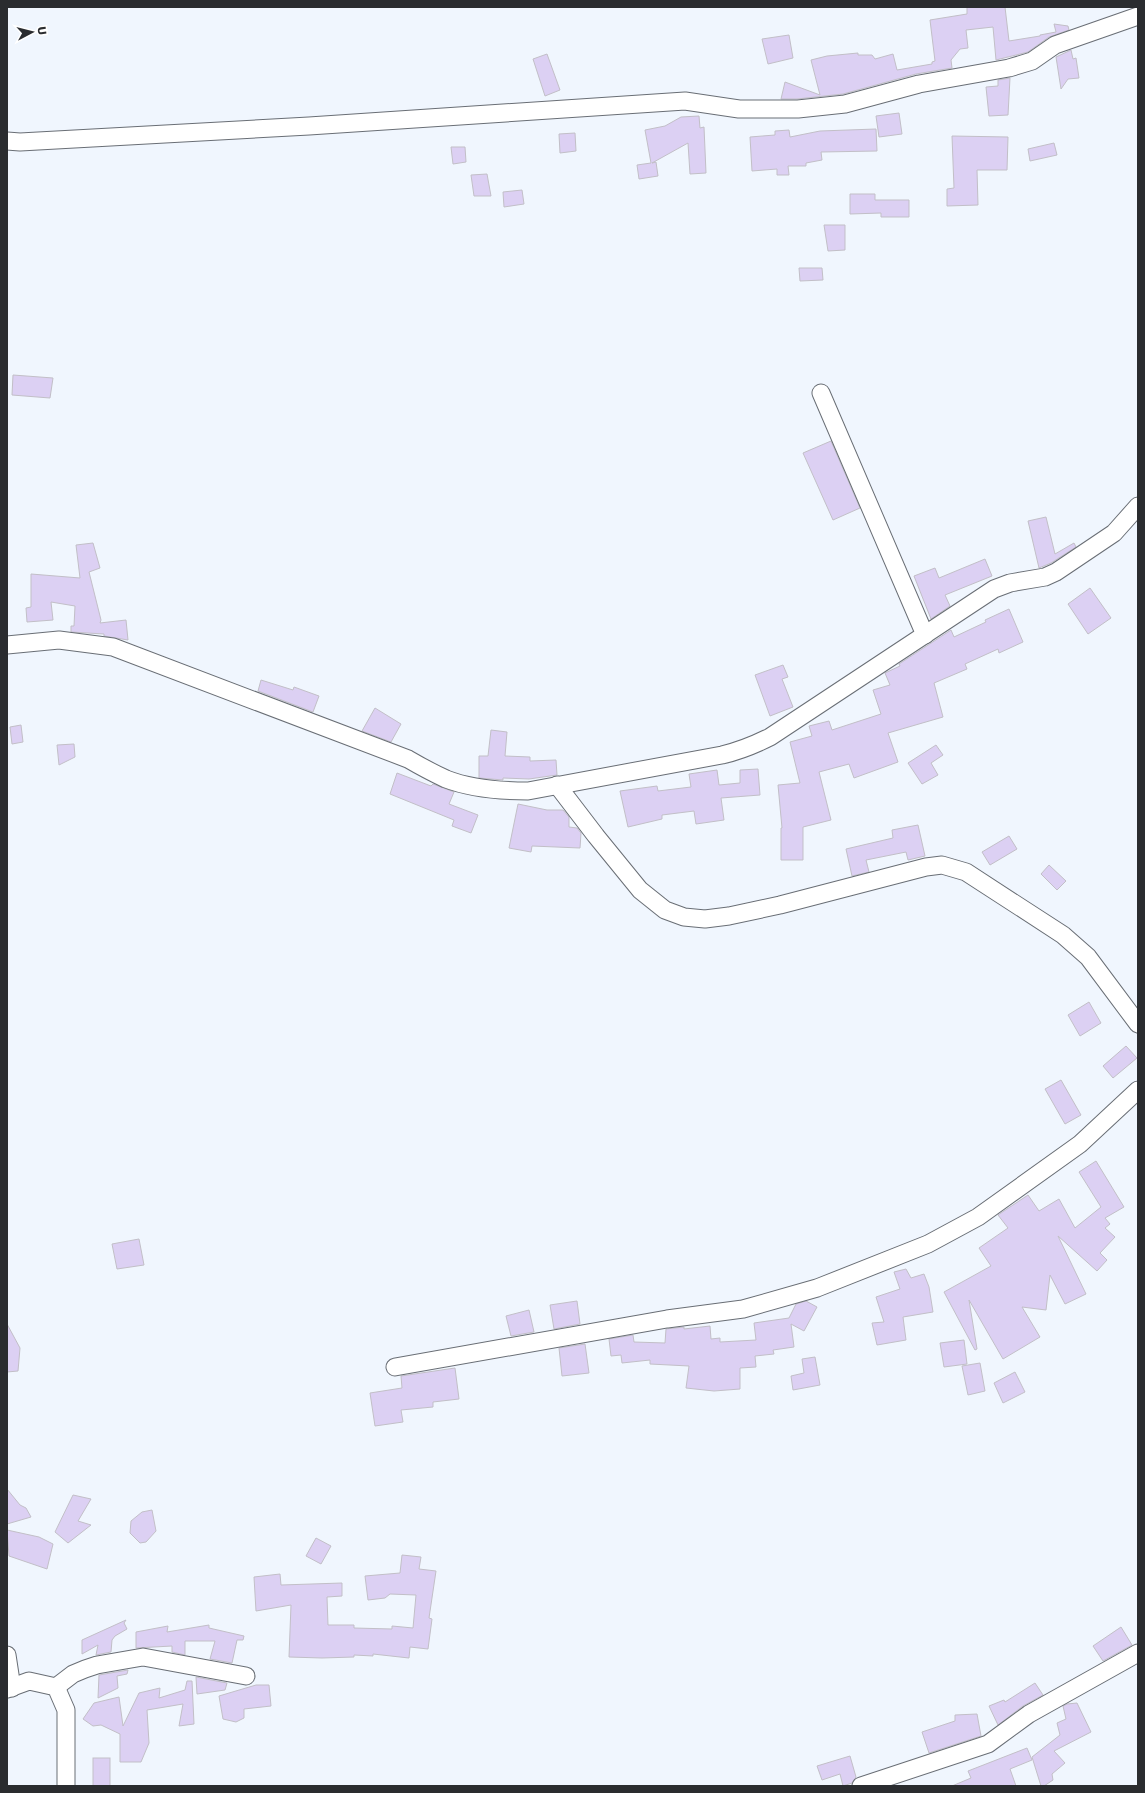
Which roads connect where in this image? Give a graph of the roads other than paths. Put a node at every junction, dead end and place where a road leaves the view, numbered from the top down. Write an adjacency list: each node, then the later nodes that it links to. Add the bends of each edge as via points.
1 (1138, 16): 2 (street, via 1056,45 1032,61 1009,68 920,84 845,104 798,109 739,109 685,101 309,126)
2 (7, 141)
3 (821, 393): 5 (street)
4 (1138, 506): 5 (street, via 1114,533 1056,572 1044,577 1002,585)
5 (925, 635): 7 (street, via 770,737 743,750)
6 (7, 645): 7 (street, via 59,640 113,647 408,760 447,779 486,789 506,791 528,791)
7 (557, 785): 8 (street, via 640,890 665,910 684,917 705,919 729,916 926,867 942,865 966,872 1063,935 1082,951)
8 (1138, 1024)
9 (1138, 1090): 10 (street, via 1080,1144 978,1217 928,1244 817,1288 743,1309 667,1319)
10 (395, 1367)
11 (7, 1654): 15 (street)
12 (1138, 1654): 17 (street, via 1029,1714 988,1744)
13 (246, 1676): 14 (street, via 143,1657 85,1669 73,1674)
14 (56, 1687): 15 (street, via 29,1681); 16 (street, via 66,1710)
15 (9, 1689)
16 (66, 1786)
17 (861, 1786)

